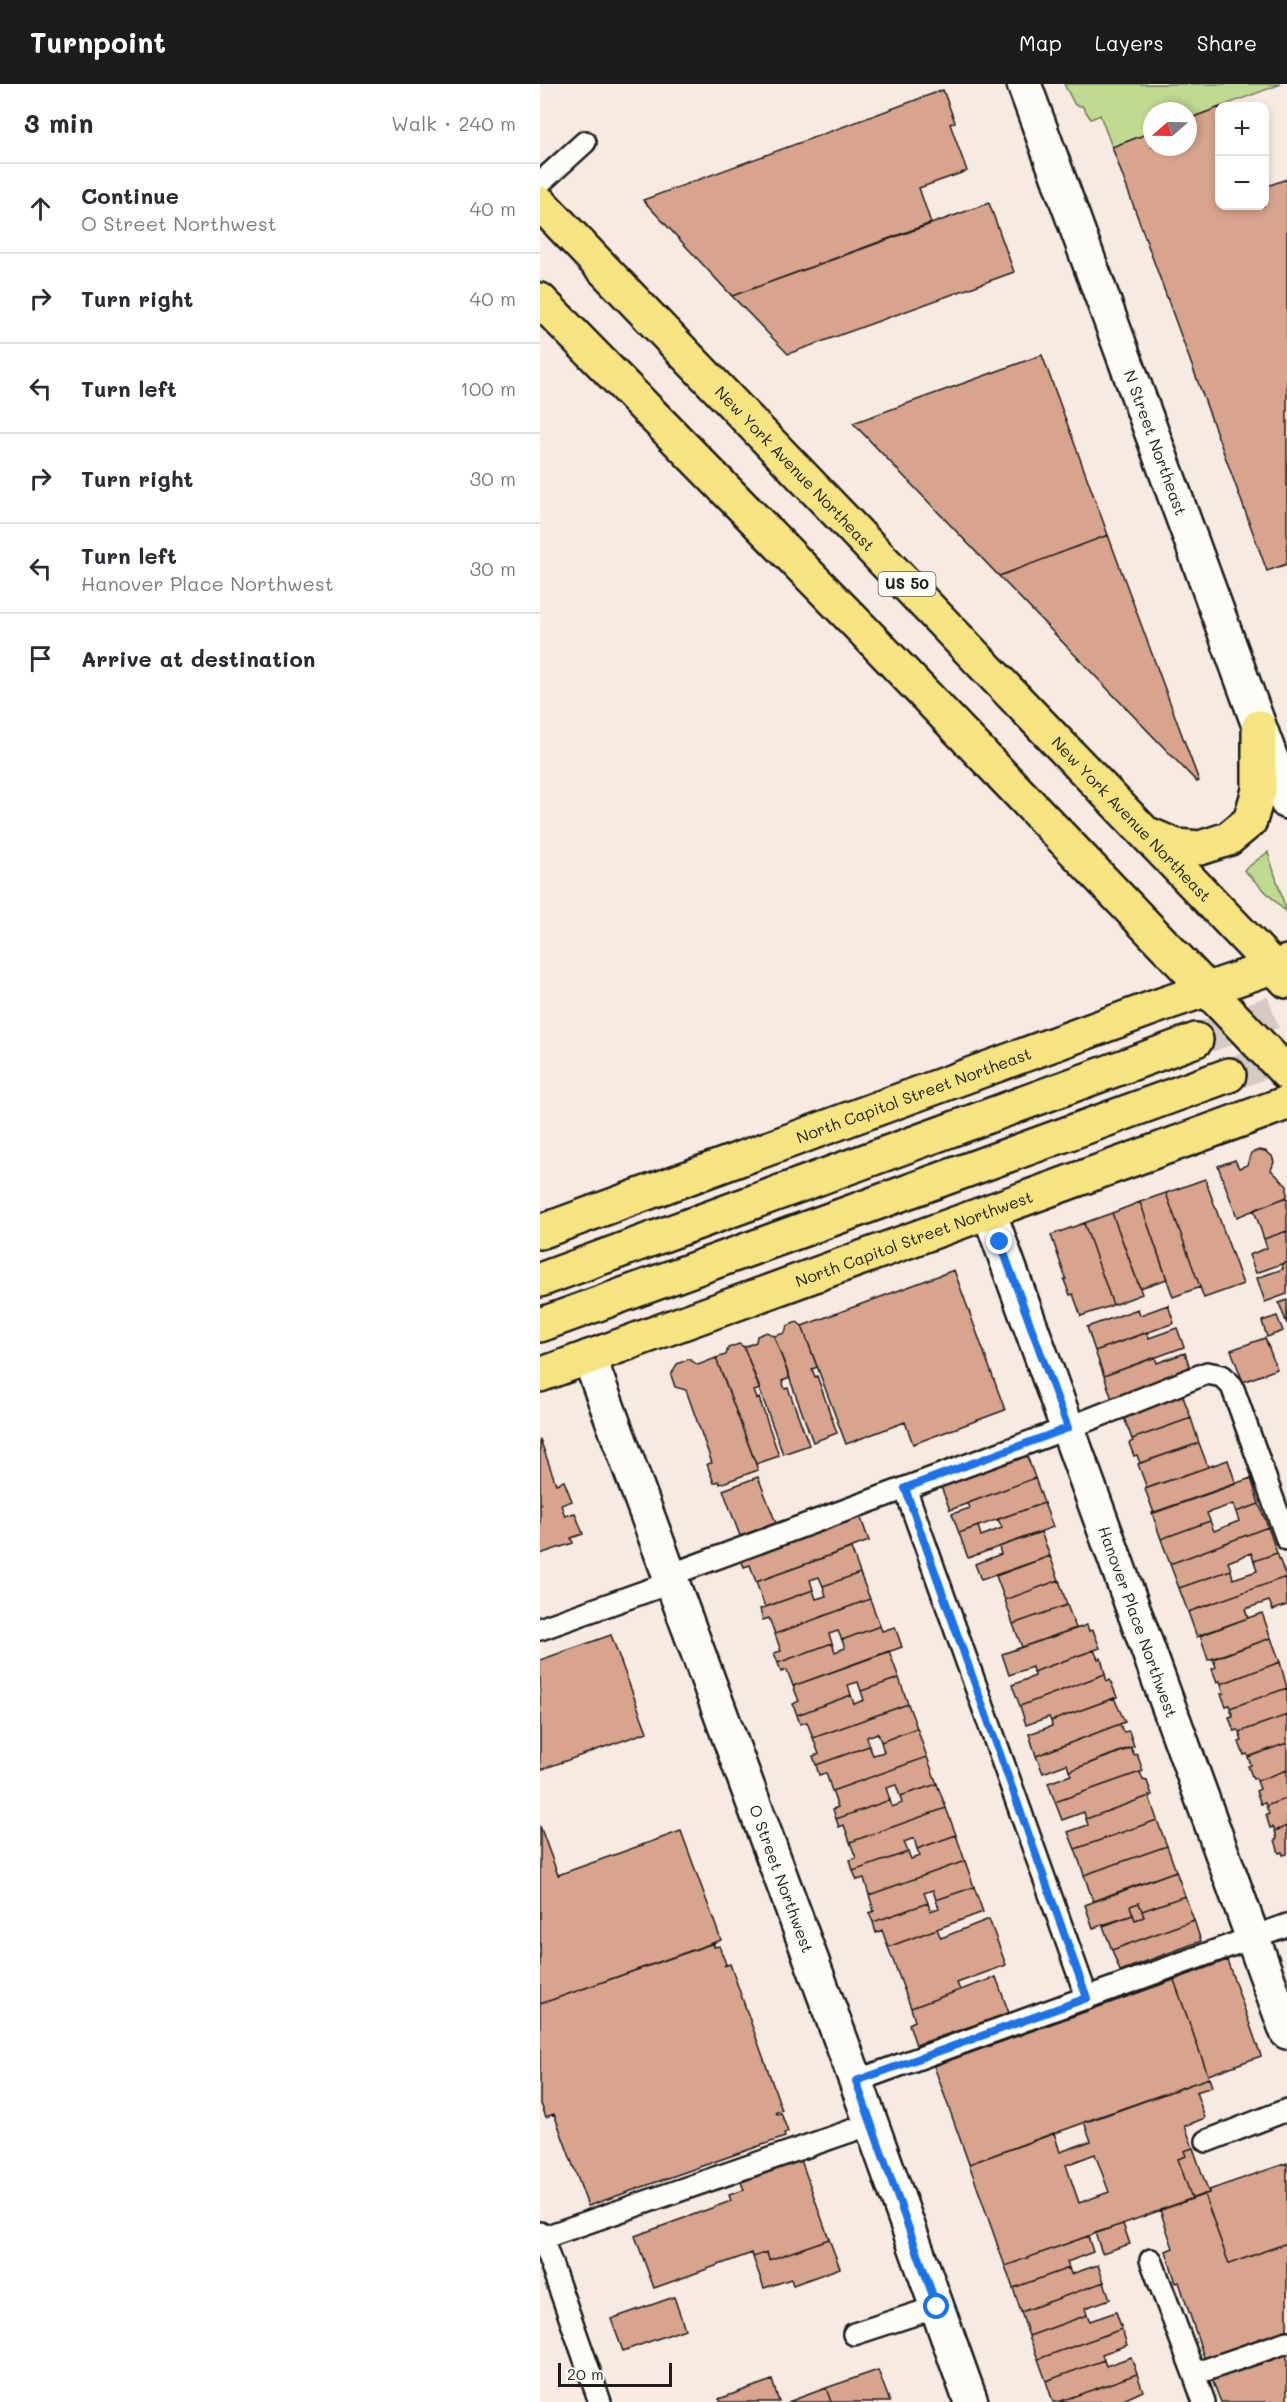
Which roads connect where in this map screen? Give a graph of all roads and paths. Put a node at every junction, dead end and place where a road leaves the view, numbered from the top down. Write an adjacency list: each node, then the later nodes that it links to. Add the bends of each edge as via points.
1 (1024, 84): 6 (street, N Street Northeast)
2 (585, 142): 3 (lane)
3 (540, 183)
4 (540, 203): 8 (main road, New York Avenue Northeast / US 50)
5 (540, 300): 10 (main road)
6 (1259, 727): 7 (street, N Street Northeast); 8 (main road, via 1259,790 1250,821 1228,839 1200,848 1176,846)
7 (1287, 802)
8 (1148, 834): 9 (main road, New York Avenue Northeast / US 50)
9 (1282, 970): 10 (main road, North Capitol Street Northeast)
10 (1208, 990): 12 (main road); 16 (main road, North Capitol Street Northeast)
11 (1196, 1040): 17 (main road)
12 (1287, 1072)
13 (1229, 1075): 18 (main road)
14 (1287, 1103): 15 (main road, North Capitol Street Northwest)
15 (989, 1212): 19 (main road, North Capitol Street Northwest); 21 (street, Hanover Place Northwest)
16 (541, 1227)
17 (540, 1280)
18 (540, 1325)
19 (589, 1357): 20 (main road, North Capitol Street Northwest); 24 (street, O Street Northwest)
20 (540, 1374)
21 (1068, 1428): 22 (lane); 23 (lane, via 1207,1373 1222,1376 1232,1386); 27 (street, Hanover Place Northwest)
22 (905, 1488): 24 (lane); 28 (lane)
23 (1287, 1539)
24 (671, 1579): 25 (lane); 30 (street, O Street Northwest)
25 (540, 1629)
26 (1287, 1925): 27 (lane)
27 (1254, 1938): 28 (lane); 29 (street, Hanover Place Northwest)
28 (1087, 1998): 30 (lane)
29 (1287, 2032)
30 (856, 2081): 32 (street, O Street Northwest)
31 (1287, 2110): 33 (lane)
32 (871, 2124): 34 (lane); 36 (street, O Street Northwest)
33 (1207, 2140)
34 (541, 2235): 40 (lane)
35 (1151, 2260): 39 (lane)
36 (937, 2307): 37 (lane); 41 (street, O Street Northwest)
37 (854, 2334)
38 (1287, 2342): 39 (lane)
39 (1194, 2374): 42 (lane)
40 (600, 2402)
41 (971, 2402)
42 (1204, 2402)

